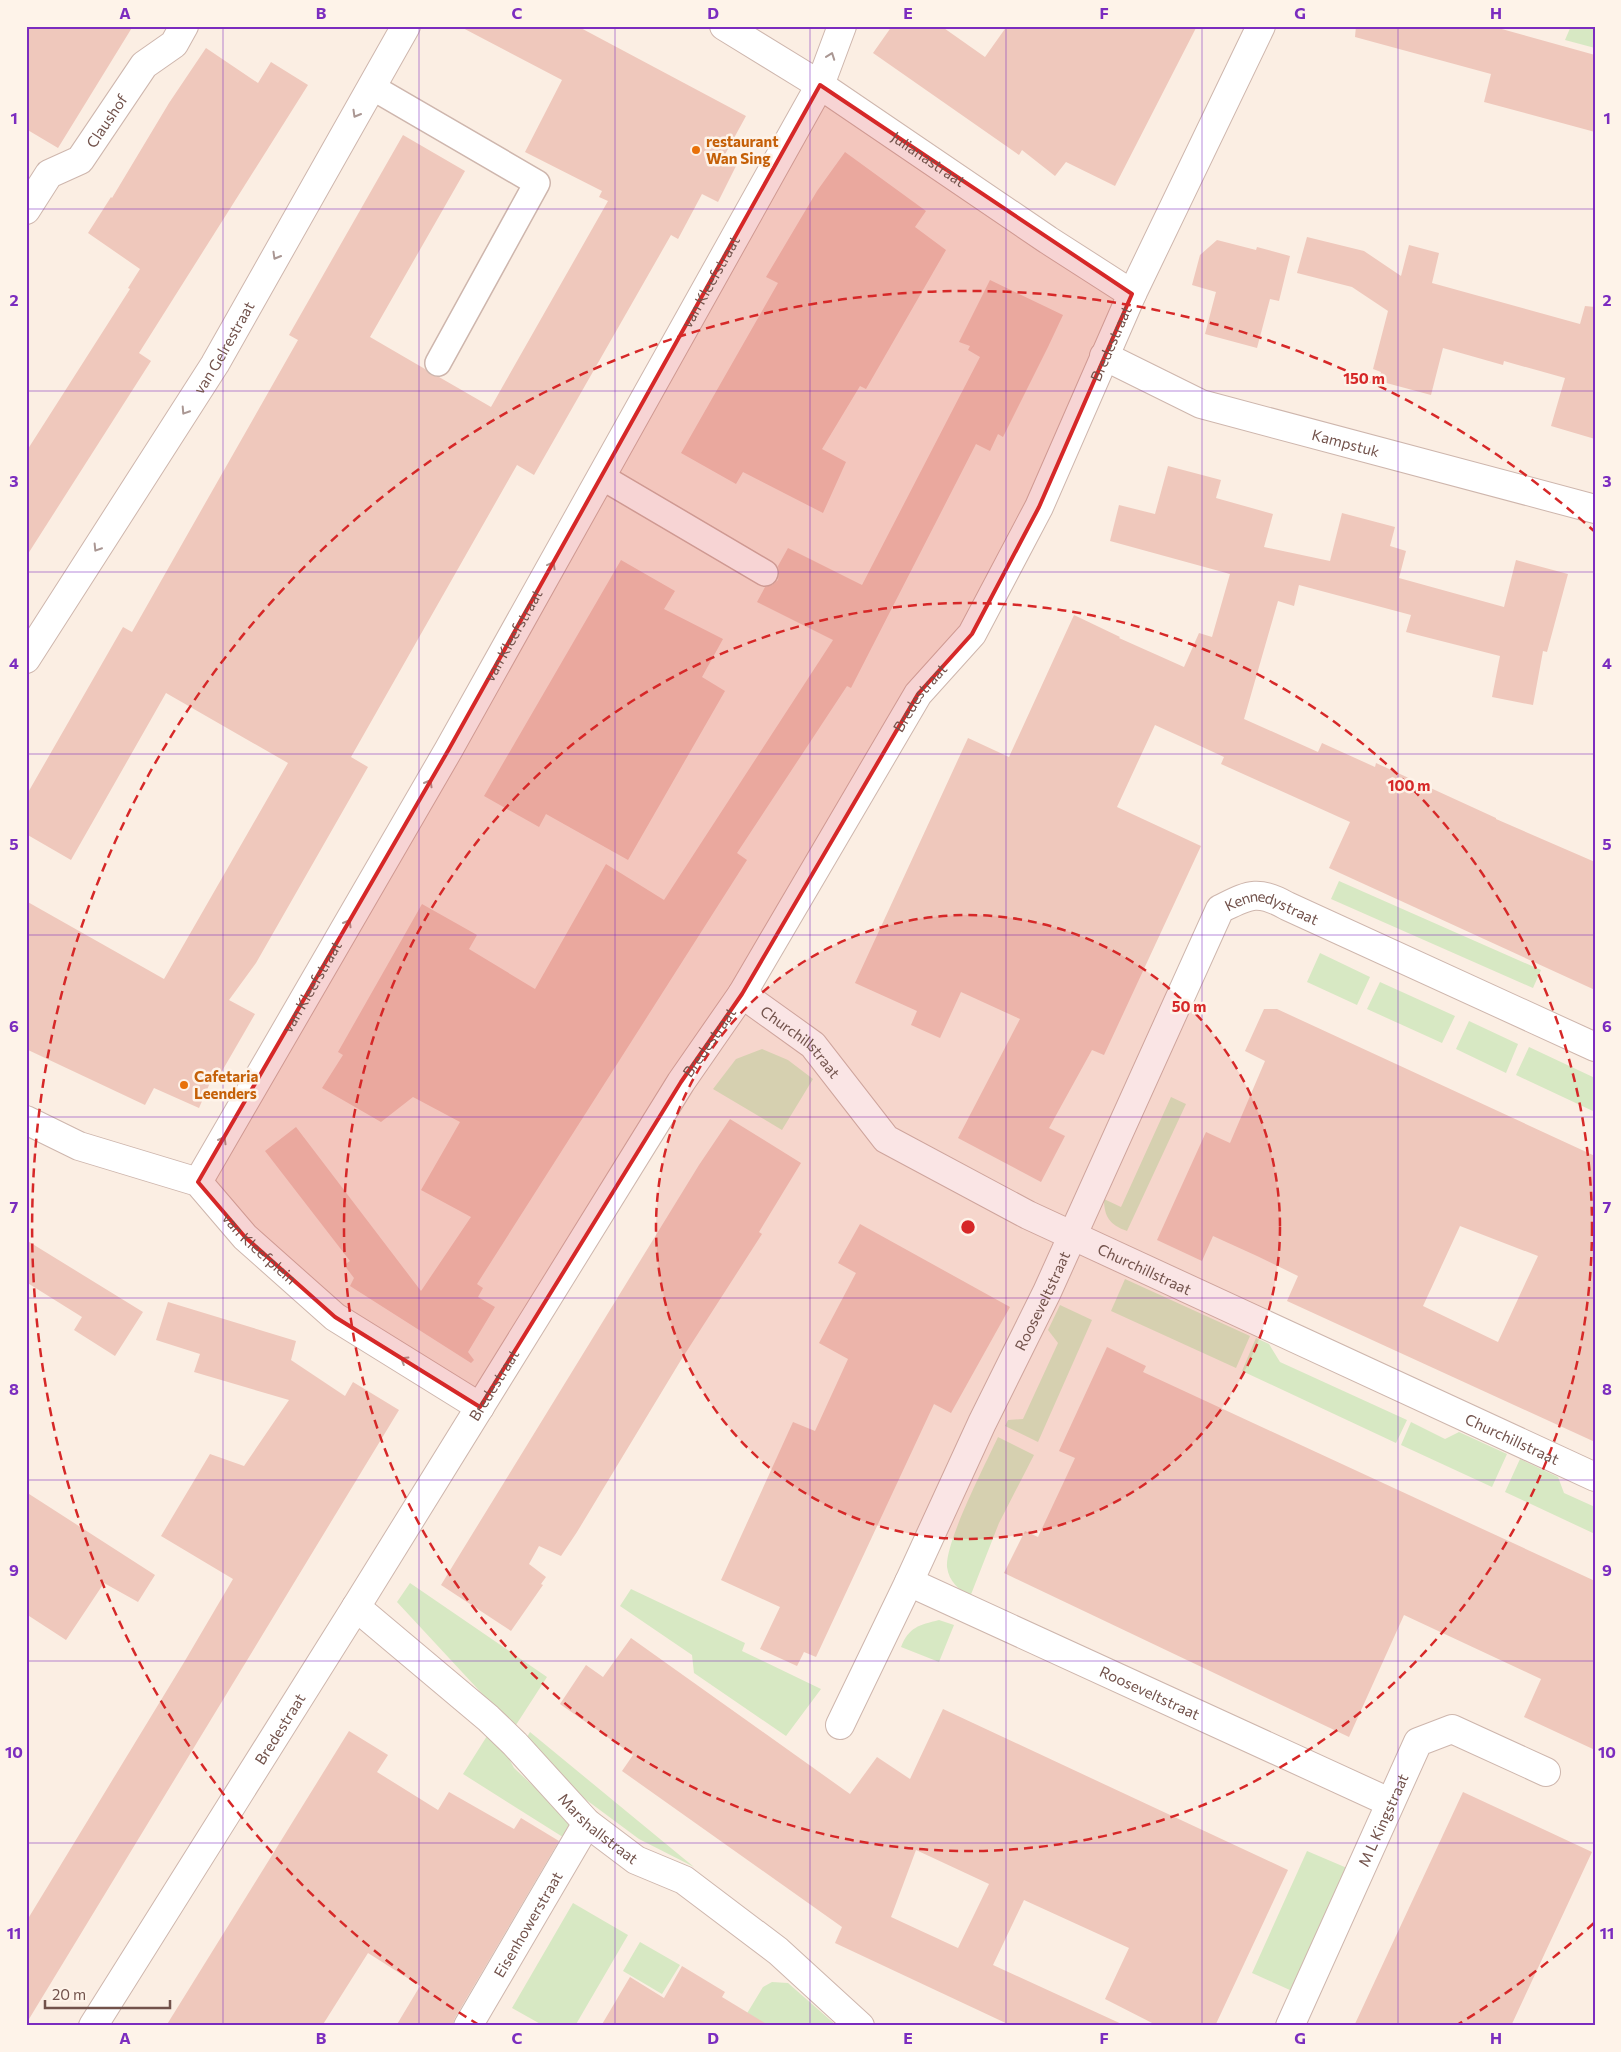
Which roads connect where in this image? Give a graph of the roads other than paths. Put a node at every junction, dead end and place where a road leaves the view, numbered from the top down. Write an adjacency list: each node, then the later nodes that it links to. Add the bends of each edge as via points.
1 (184, 26): 8 (street, Claushof, via 174,44 144,65 80,160 50,174)
2 (406, 26): 7 (street, van Gelrestraat)
3 (724, 26): 6 (street, Julianastraat)
4 (842, 26): 6 (street, van Kleefstraat, one-way to 4)
5 (1261, 26): 9 (street, Bredestraat)
6 (820, 85): 9 (street, Julianastraat); 12 (street, van Kleefstraat)
7 (372, 88): 11 (lane, via 537,183); 15 (street, van Gelrestraat, one-way to 15, via 215,364)
8 (26, 210)
9 (1132, 294): 10 (street, Bredestraat)
10 (1104, 356): 13 (street, Kampstuk, via 1201,404); 16 (street, Bredestraat, via 1039,507 972,634 918,694)
11 (438, 363)
12 (602, 476): 14 (lane); 19 (street, van Kleefstraat, one-way to 12, via 449,749)
13 (1595, 509)
14 (765, 573)
15 (26, 659)
16 (742, 994): 20 (street, Churchillstraat, via 813,1045 886,1140); 21 (street, Bredestraat, via 681,1082)
17 (1595, 1047): 20 (street, Kennedystraat, via 1273,898 1250,895 1220,909)
18 (26, 1120): 19 (street, via 78,1146)
19 (198, 1182): 21 (street, van Kleefplein, one-way to 19, via 335,1317 245,1237)
20 (1071, 1236): 22 (street, Churchillstraat); 23 (street, Rooseveltstraat)
21 (480, 1407): 24 (street, Bredestraat)
22 (1595, 1477)
23 (910, 1582): 25 (street, Rooseveltstraat); 27 (street, Rooseveltstraat)
24 (356, 1607): 28 (street, Marshallstraat, via 488,1718); 29 (street, Bredestraat)
25 (840, 1725)
26 (1546, 1772): 27 (street, M L Kingstraat, via 1452,1729 1418,1742)
27 (1389, 1802): 32 (street, M L Kingstraat)
28 (587, 1823): 30 (street, Eisenhowerstraat); 31 (street, Marshallstraat, via 636,1860 684,1880 778,1951)
29 (93, 2026)
30 (468, 2026)
31 (860, 2026)
32 (1290, 2026)

